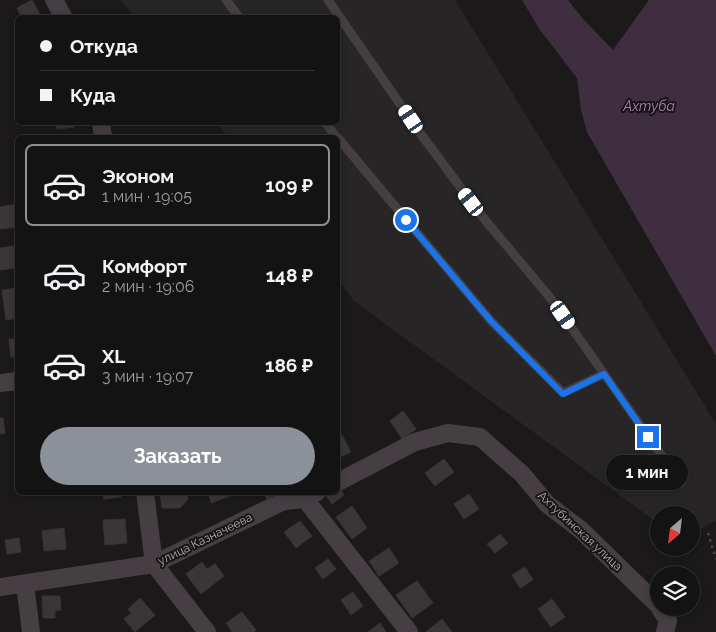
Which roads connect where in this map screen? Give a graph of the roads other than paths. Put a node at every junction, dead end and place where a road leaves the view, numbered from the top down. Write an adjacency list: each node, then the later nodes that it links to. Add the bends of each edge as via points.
1 (54, 0): 4 (street)
2 (226, 0): 5 (lane)
3 (328, 0): 6 (lane)
4 (62, 15)
5 (238, 15)
6 (338, 15)
7 (340, 17): 9 (lane, via 425,140 481,215 552,300)
8 (340, 142): 9 (lane, via 491,321 563,394)
9 (604, 374): 13 (lane)
10 (15, 381): 11 (street)
11 (0, 383)
12 (340, 481): 19 (street, Ахтубинская улица, via 415,442 448,433 480,437 522,474 547,504 581,530)
13 (681, 484)
14 (145, 495): 16 (street)
15 (311, 496): 16 (street, улица Казначеева, via 284,501); 23 (street)
16 (154, 564): 17 (street, улица Казначеева); 22 (street)
17 (24, 584): 18 (street, улица Казначеева); 21 (street)
18 (0, 586)
19 (650, 598)
20 (665, 616): 24 (street, Ахтубинская улица, via 668,621)
21 (31, 632)
22 (207, 632)
23 (409, 632)
24 (665, 632)

